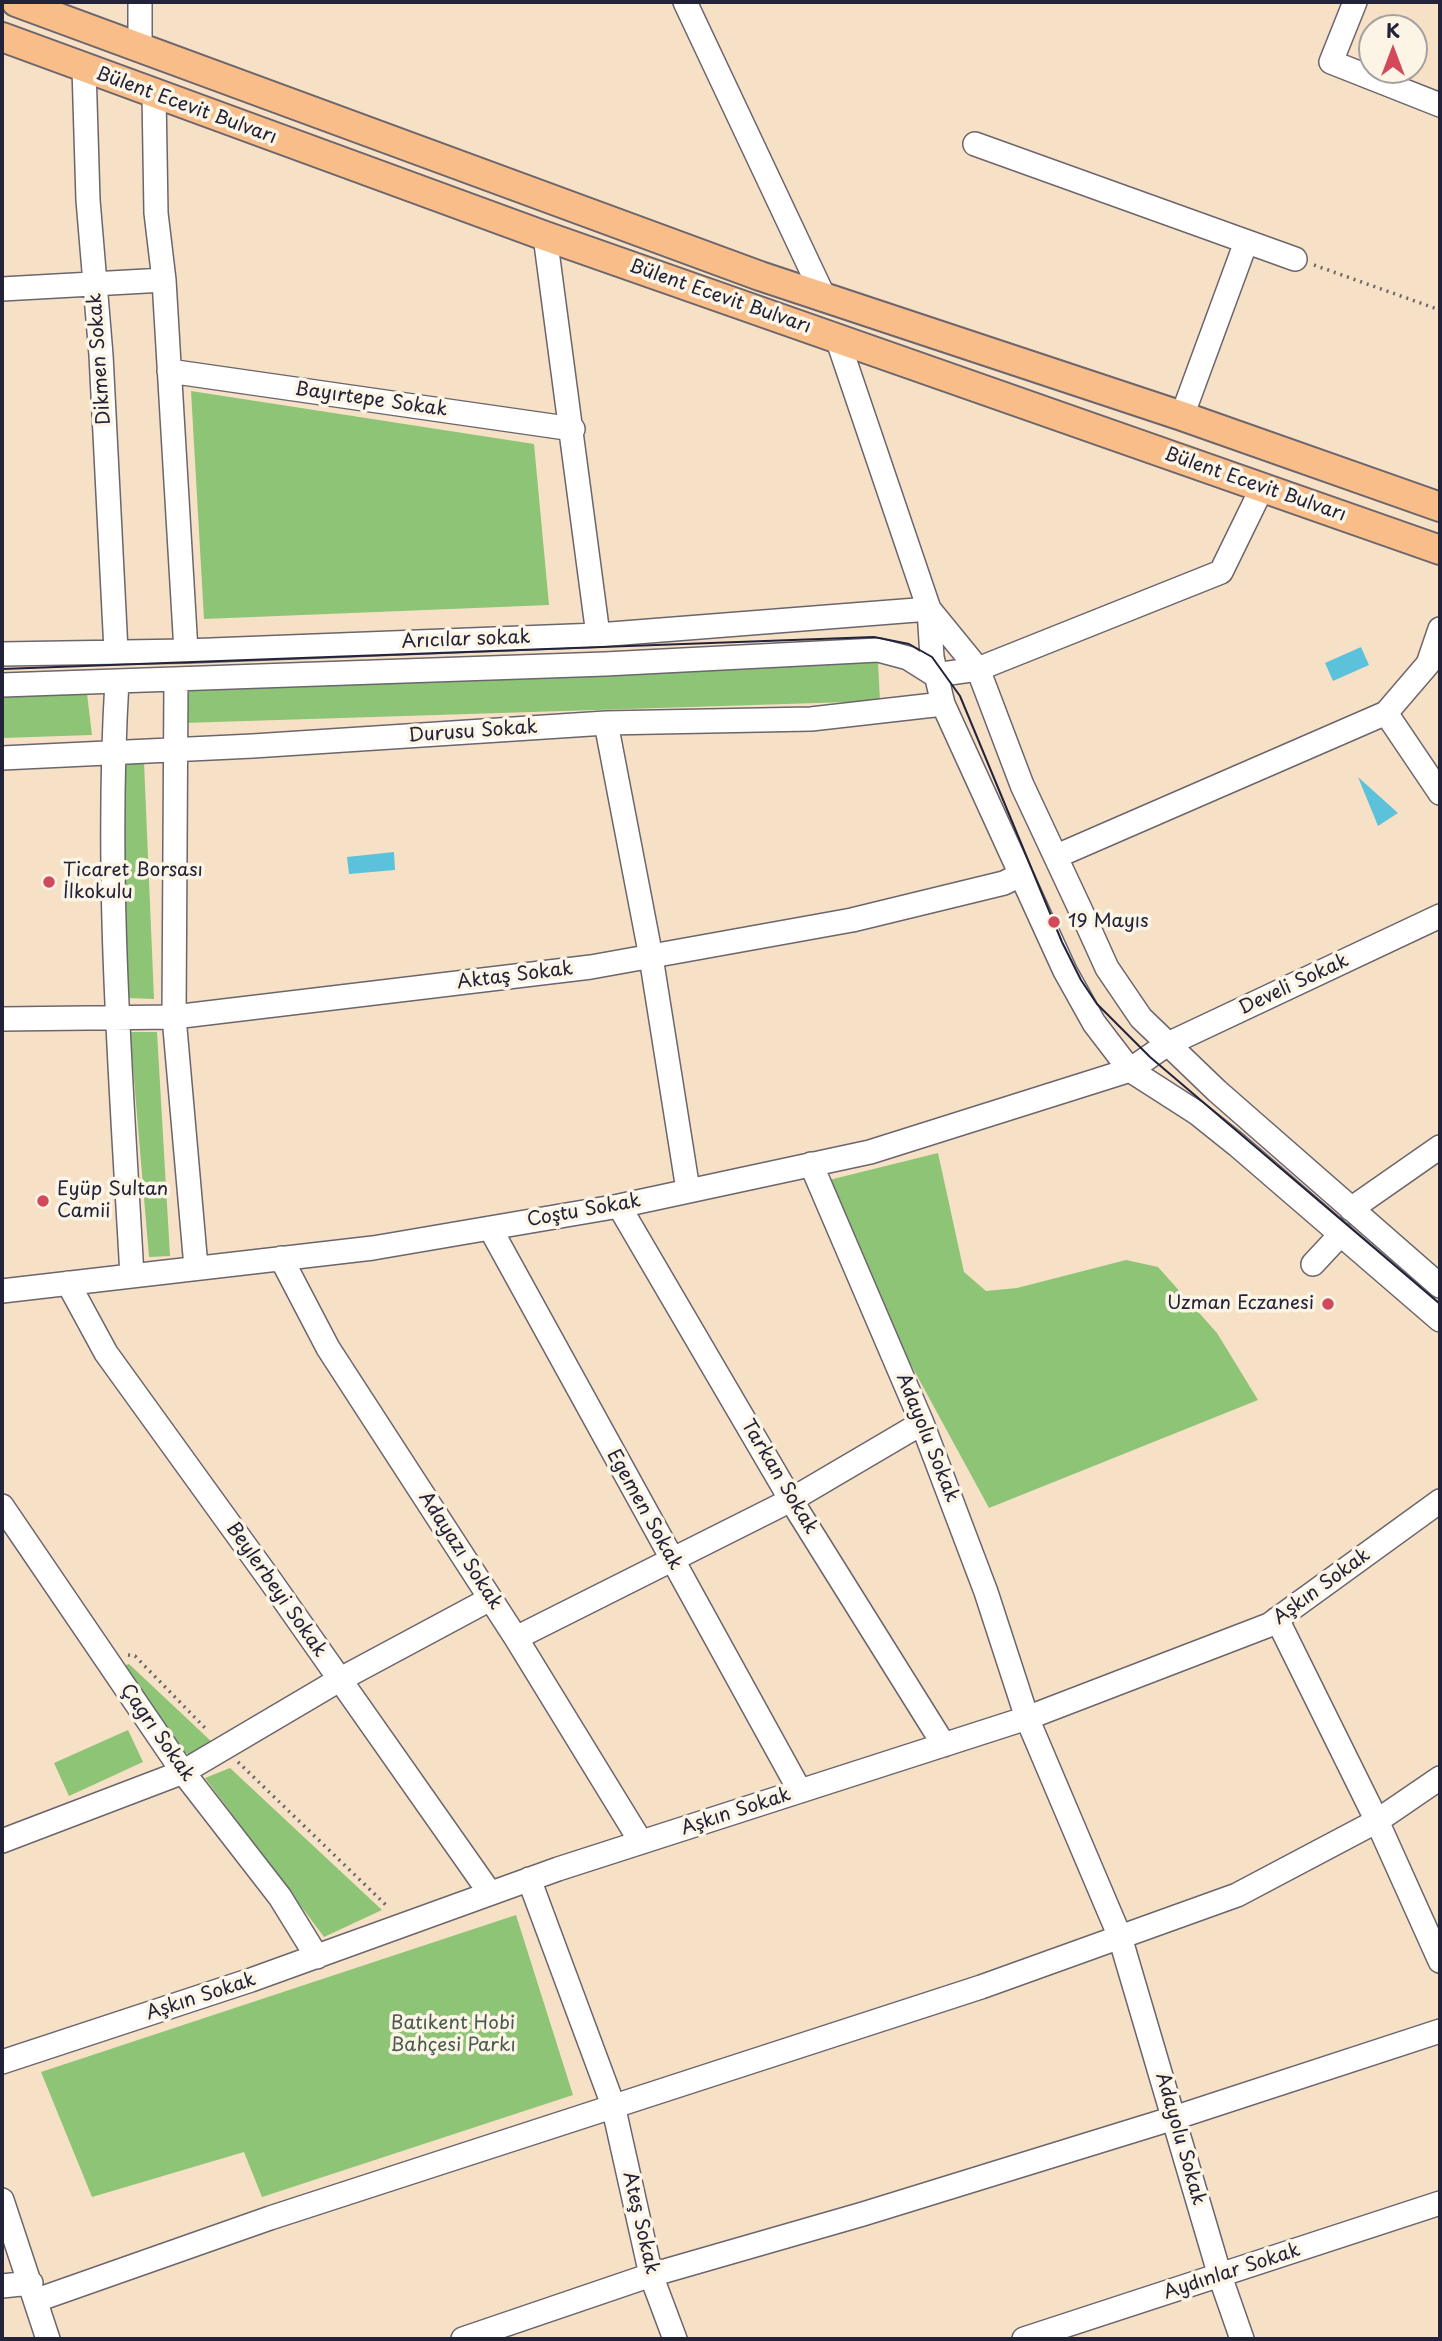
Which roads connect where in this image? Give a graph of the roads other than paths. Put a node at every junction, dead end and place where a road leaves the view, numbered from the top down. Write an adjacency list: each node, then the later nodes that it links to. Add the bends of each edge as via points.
1 (16, 2): 6 (main road, Bülent Ecevit Bulvarı)
2 (140, 2): 6 (street)
3 (685, 2): 17 (street)
4 (1355, 2): 9 (street, via 1331,62)
5 (2, 37): 7 (main road, Bülent Ecevit Bulvarı)
6 (140, 47): 17 (main road, Bülent Ecevit Bulvarı)
7 (84, 68): 8 (main road, Bülent Ecevit Bulvarı); 15 (street, Dikmen Sokak)
8 (154, 94): 11 (main road, Bülent Ecevit Bulvarı); 14 (street, via 156,213)
9 (1440, 105)
10 (975, 144): 12 (street)
11 (545, 236): 18 (main road, Bülent Ecevit Bulvarı); 21 (street)
12 (1246, 242): 13 (street); 20 (street)
13 (1295, 258)
14 (164, 280): 15 (street); 19 (street)
15 (95, 284): 16 (street); 28 (street, Dikmen Sokak)
16 (2, 289)
17 (824, 297): 20 (main road, Bülent Ecevit Bulvarı)
18 (837, 338): 22 (main road, Bülent Ecevit Bulvarı); 25 (street)
19 (169, 371): 21 (street, Bayırtepe Sokak); 29 (street)
20 (1182, 416): 23 (main road, Bülent Ecevit Bulvarı)
21 (573, 429): 27 (street)
22 (1262, 488): 24 (main road, Bülent Ecevit Bulvarı); 31 (street, via 1221,572)
23 (1440, 507)
24 (1440, 550)
25 (929, 610): 27 (street, Arıcılar sokak); 31 (street); 32 (street)
26 (1440, 629): 37 (street, via 1428,664)
27 (598, 635): 29 (street, Arıcılar sokak)
28 (116, 651): 29 (street, Arıcılar sokak); 30 (street, Arıcılar sokak)
29 (186, 651)
30 (2, 654)
31 (978, 669): 32 (street); 43 (street, via 1022,785)
32 (935, 675): 33 (street, via 908,658 878,650); 36 (street)
33 (176, 679): 34 (street); 39 (street)
34 (117, 681): 35 (street); 40 (street)
35 (2, 685)
36 (943, 704): 38 (street, Durusu Sokak, via 811,719); 44 (street)
37 (1387, 713): 42 (street); 43 (street)
38 (606, 723): 39 (street, Durusu Sokak); 46 (street)
39 (174, 748): 40 (street, Durusu Sokak); 48 (street)
40 (112, 752): 41 (street, Durusu Sokak); 47 (street)
41 (2, 758)
42 (1440, 793)
43 (1057, 856): 50 (street, via 1107,968)
44 (1020, 875): 46 (street, Aktaş Sokak, via 1004,883 852,920); 51 (street, via 1094,1023)
45 (1440, 916): 50 (street, Develi Sokak)
46 (651, 957): 48 (street, Aktaş Sokak); 54 (street)
47 (117, 1017): 48 (street, Aktaş Sokak); 49 (street, Aktaş Sokak); 62 (street)
48 (174, 1017): 61 (street)
49 (2, 1019)
50 (1158, 1051): 51 (street, Coştu Sokak); 56 (street)
51 (1130, 1070): 53 (street, Coştu Sokak, via 870,1152); 58 (street, via 1217,1129)
52 (1440, 1147): 56 (street)
53 (811, 1164): 54 (street, Coştu Sokak); 67 (street, Adayolu Sokak)
54 (688, 1190): 55 (street, Coştu Sokak)
55 (619, 1206): 57 (street, Coştu Sokak); 68 (street, Tarkan Sokak)
56 (1351, 1209): 64 (street)
57 (490, 1228): 59 (street, Coştu Sokak); 71 (street, Egemen Sokak)
58 (1341, 1234): 60 (street); 66 (street)
59 (281, 1258): 61 (street, Coştu Sokak); 72 (street, Adayazı Sokak, via 328,1348)
60 (1313, 1264)
61 (196, 1267): 62 (street, Coştu Sokak)
62 (132, 1276): 63 (street, Coştu Sokak)
63 (68, 1283): 65 (street, Coştu Sokak); 75 (street, Beylerbeyi Sokak, via 106,1353)
64 (1440, 1286)
65 (2, 1291)
66 (1440, 1320)
67 (922, 1423): 68 (street); 76 (street, Adayolu Sokak, via 986,1592)
68 (791, 1500): 71 (street); 77 (street, Tarkan Sokak)
69 (1440, 1501): 73 (street, Aşkın Sokak)
70 (2, 1506): 78 (street, Çagrı Sokak)
71 (671, 1560): 74 (street); 80 (street, Egemen Sokak)
72 (490, 1599): 74 (street, Adayazı Sokak); 75 (street)
73 (1277, 1619): 76 (street, Aşkın Sokak); 81 (street)
74 (516, 1638): 83 (street, Adayazı Sokak)
75 (339, 1680): 78 (street); 85 (street, Beylerbeyi Sokak)
76 (1027, 1718): 77 (street, Aşkın Sokak); 87 (street, Adayolu Sokak)
77 (944, 1745): 80 (street, Aşkın Sokak)
78 (183, 1772): 82 (street); 88 (street, Çagrı Sokak, via 280,1897)
79 (1440, 1778): 81 (street)
80 (800, 1791): 83 (street, Aşkın Sokak)
81 (1377, 1821): 86 (street); 87 (street, via 1237,1895)
82 (2, 1842)
83 (641, 1842): 84 (street, Aşkın Sokak)
84 (529, 1879): 85 (street, Aşkın Sokak); 92 (street, Ateş Sokak)
85 (490, 1894): 88 (street, Aşkın Sokak)
86 (1435, 1934): 89 (street)
87 (1120, 1937): 92 (street, via 981,1987); 93 (street, Adayolu Sokak)
88 (317, 1956): 91 (street, Aşkın Sokak)
89 (1440, 1961)
90 (1440, 2031): 93 (street)
91 (2, 2062)
92 (613, 2105): 96 (street, Ateş Sokak); 99 (street)
93 (1174, 2118): 96 (street); 97 (street, Adayolu Sokak)
94 (2, 2200): 99 (street)
95 (1440, 2203): 97 (street, Aydınlar Sokak)
96 (651, 2274): 101 (street); 102 (street, Ateş Sokak)
97 (1220, 2276): 103 (street, Aydınlar Sokak); 104 (street, Adayolu Sokak)
98 (2, 2286): 99 (street)
99 (34, 2291): 100 (street)
100 (48, 2339)
101 (463, 2339)
102 (675, 2339)
103 (1024, 2339)
104 (1242, 2339)

